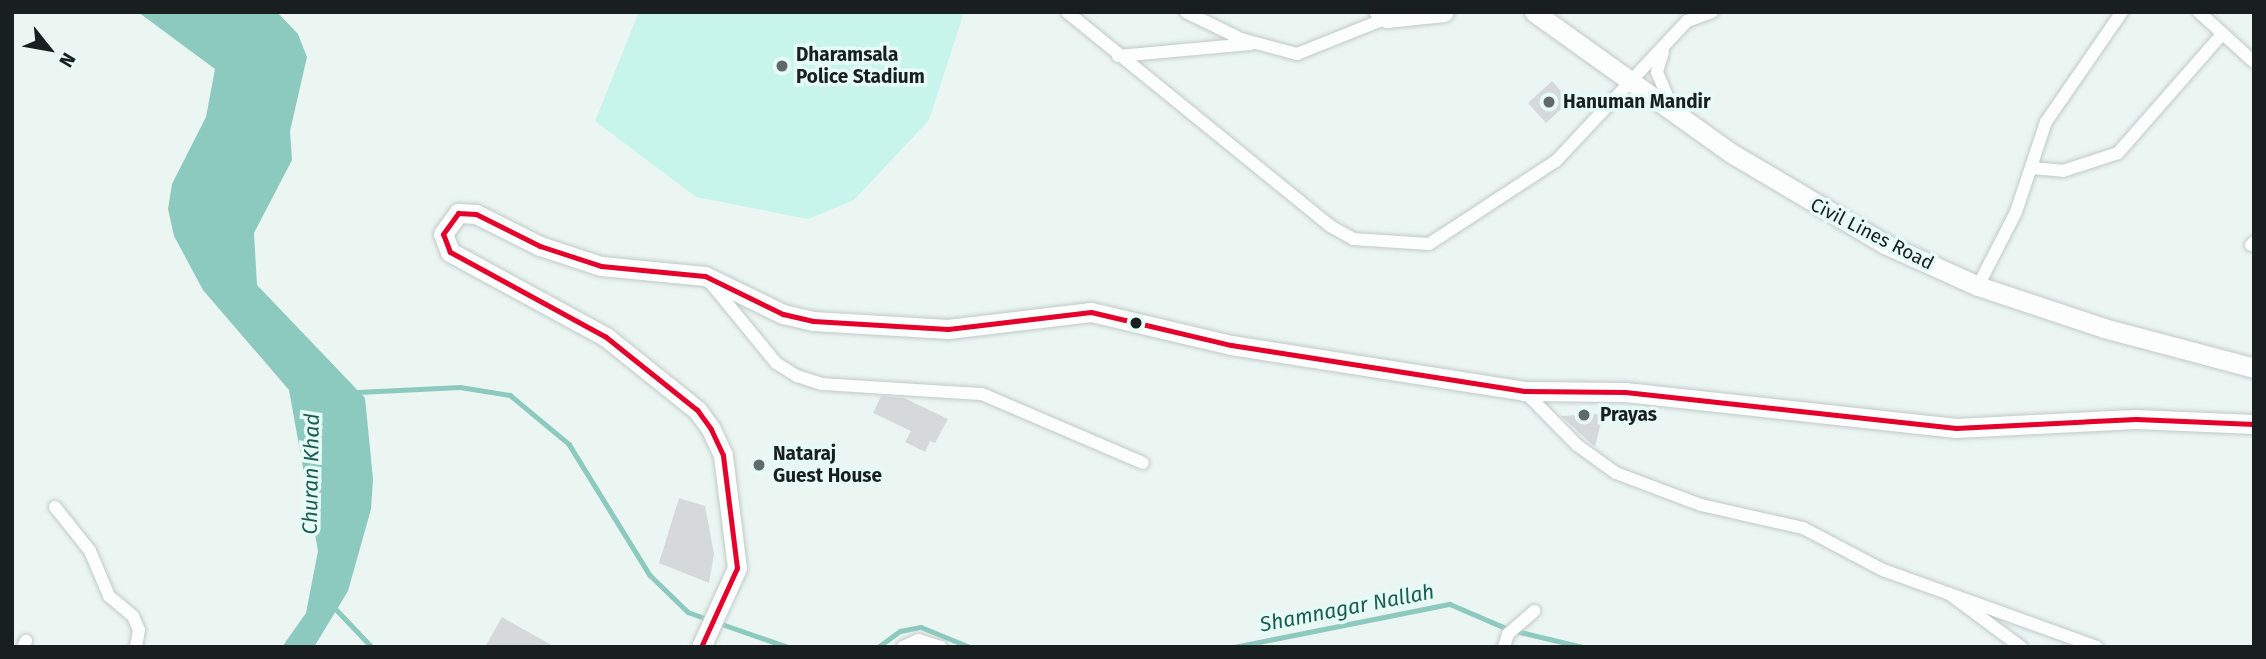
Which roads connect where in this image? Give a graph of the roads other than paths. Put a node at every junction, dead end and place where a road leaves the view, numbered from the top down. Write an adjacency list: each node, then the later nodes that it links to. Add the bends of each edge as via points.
1 (1067, 12): 13 (street)
2 (1186, 12): 11 (street, via 1223,32)
3 (1444, 12): 8 (main road)
4 (1534, 12): 15 (main road, Civil Lines Road)
5 (1712, 12): 9 (street)
6 (2122, 12): 17 (street, via 2046,122)
7 (2199, 12): 10 (street)
8 (1383, 15): 11 (street, via 1297,54)
9 (1684, 17): 12 (street)
10 (2222, 34): 14 (street); 17 (street, via 2118,153 2063,172)
11 (1259, 43): 13 (street)
12 (1665, 46): 15 (street); 16 (street, via 1657,72)
13 (1118, 56): 15 (street, via 1330,226 1353,239 1382,244 1429,244 1556,161)
14 (2254, 62)
15 (1634, 80): 16 (main road, Civil Lines Road)
16 (1674, 110): 19 (main road, Civil Lines Road, via 1800,197)
17 (2031, 168): 19 (street, via 2016,212)
18 (705, 276): 21 (main road, via 783,314 813,321 948,329 1091,312 1231,345); 23 (street, via 776,363 797,376 822,384 982,394); 27 (main road, via 592,264 469,212 453,216 443,234 444,246 467,265 606,337 705,419 723,455 737,556 727,597)
19 (1979, 286): 20 (main road, Civil Lines Road, via 2104,328)
20 (2254, 368)
21 (1524, 391): 22 (main road, via 1625,392 1956,428 2136,419); 25 (street, via 1577,445 1616,473 1701,505 1803,528 1883,570)
22 (2254, 424)
23 (1143, 463)
24 (55, 507): 28 (street, via 90,551 108,596 133,616 139,630)
25 (1946, 591): 32 (street); 33 (street)
26 (1534, 611): 31 (street, via 1508,634)
27 (704, 641)
28 (136, 647)
29 (903, 647): 30 (street, via 918,640)
30 (941, 647)
31 (1504, 647)
32 (2021, 647)
33 (2097, 647)

